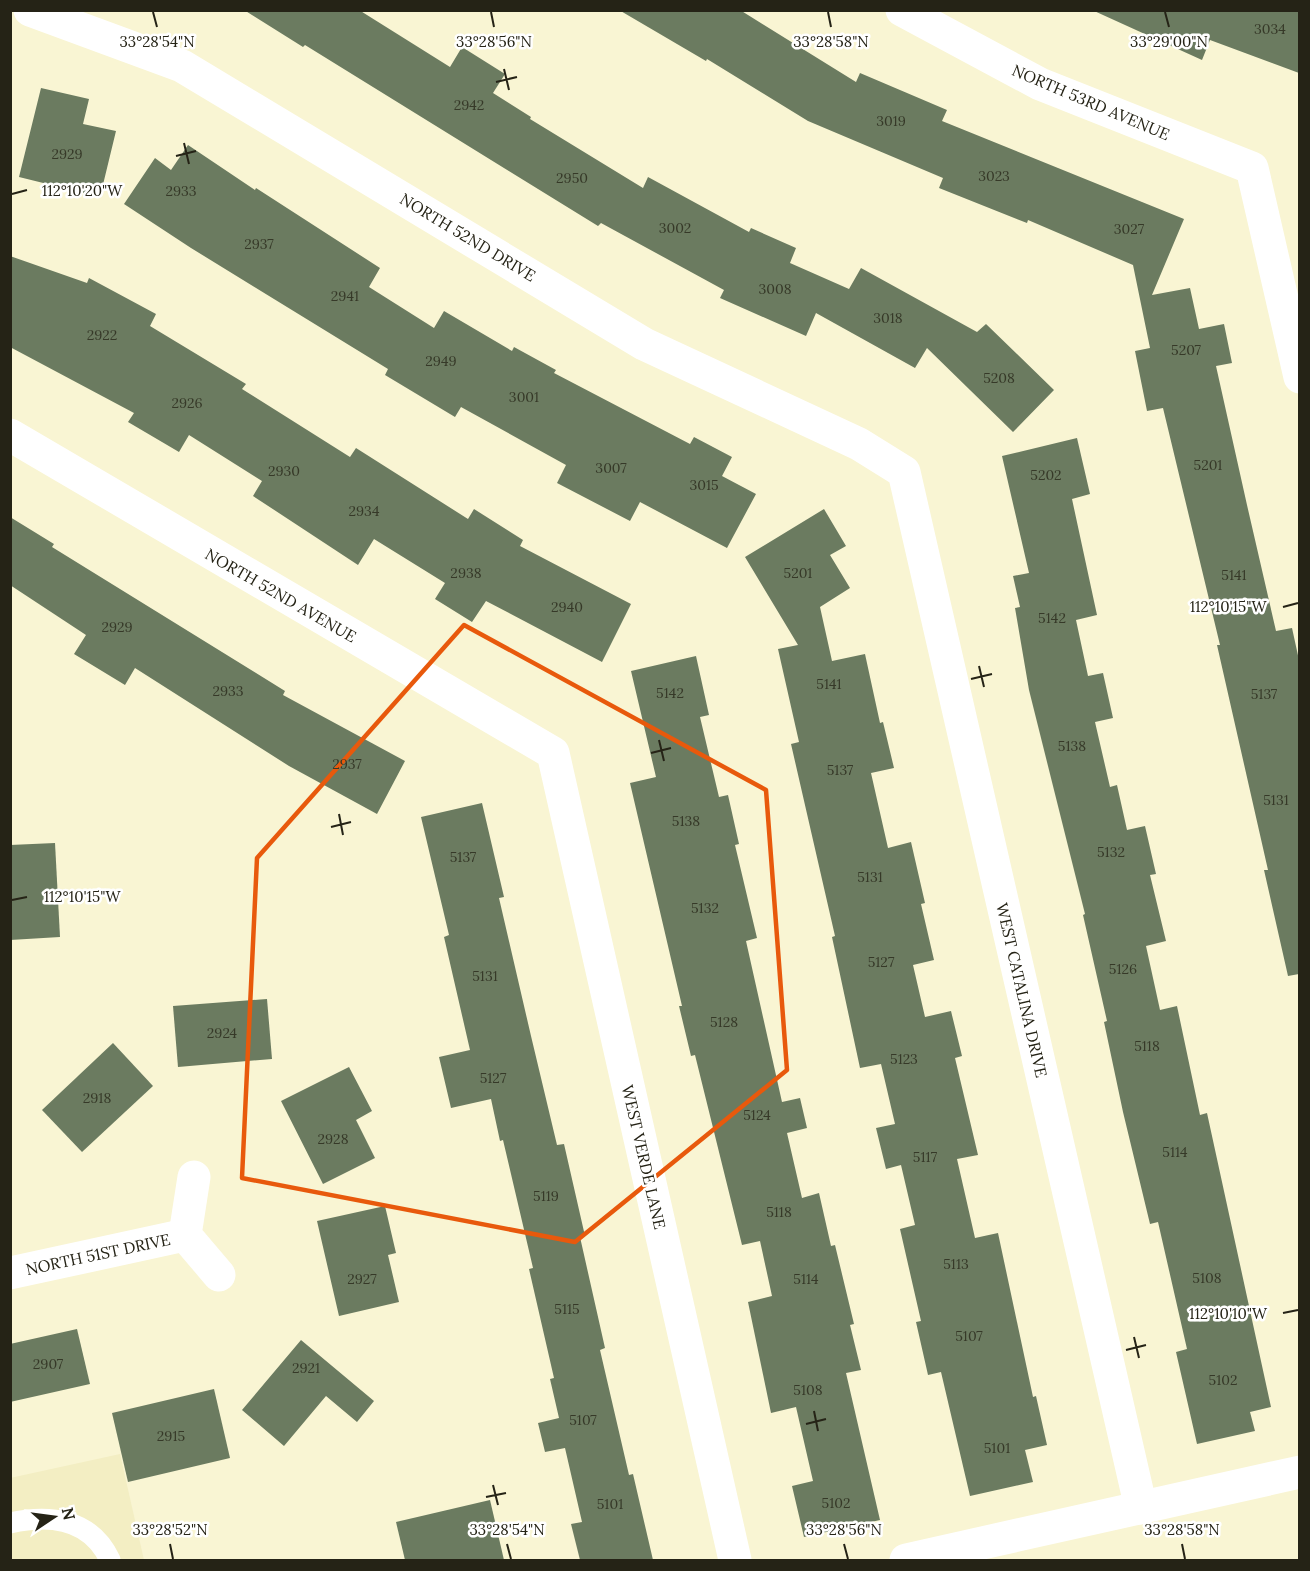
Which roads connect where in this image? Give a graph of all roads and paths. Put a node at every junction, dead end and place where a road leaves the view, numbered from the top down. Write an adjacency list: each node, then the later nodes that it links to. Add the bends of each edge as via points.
1 (30, 10): 5 (street, NORTH 52ND DRIVE, via 182,66 644,344 859,444)
2 (902, 10): 3 (street, NORTH 53RD AVENUE, via 1040,84 1252,168)
3 (1299, 376)
4 (10, 435): 6 (street, NORTH 52ND AVENUE)
5 (904, 472): 12 (street, WEST CATALINA DRIVE)
6 (554, 753): 15 (street, WEST VERDE LANE)
7 (194, 1178): 8 (street, NORTH 51ST DRIVE)
8 (185, 1235): 9 (street, NORTH 51ST DRIVE); 10 (street, NORTH 51ST DRIVE)
9 (10, 1273)
10 (219, 1275)
11 (1299, 1472): 12 (street)
12 (1141, 1508): 16 (street)
13 (10, 1523): 14 (lane, via 36,1517 81,1526)
14 (110, 1560)
15 (735, 1560)
16 (906, 1560)

